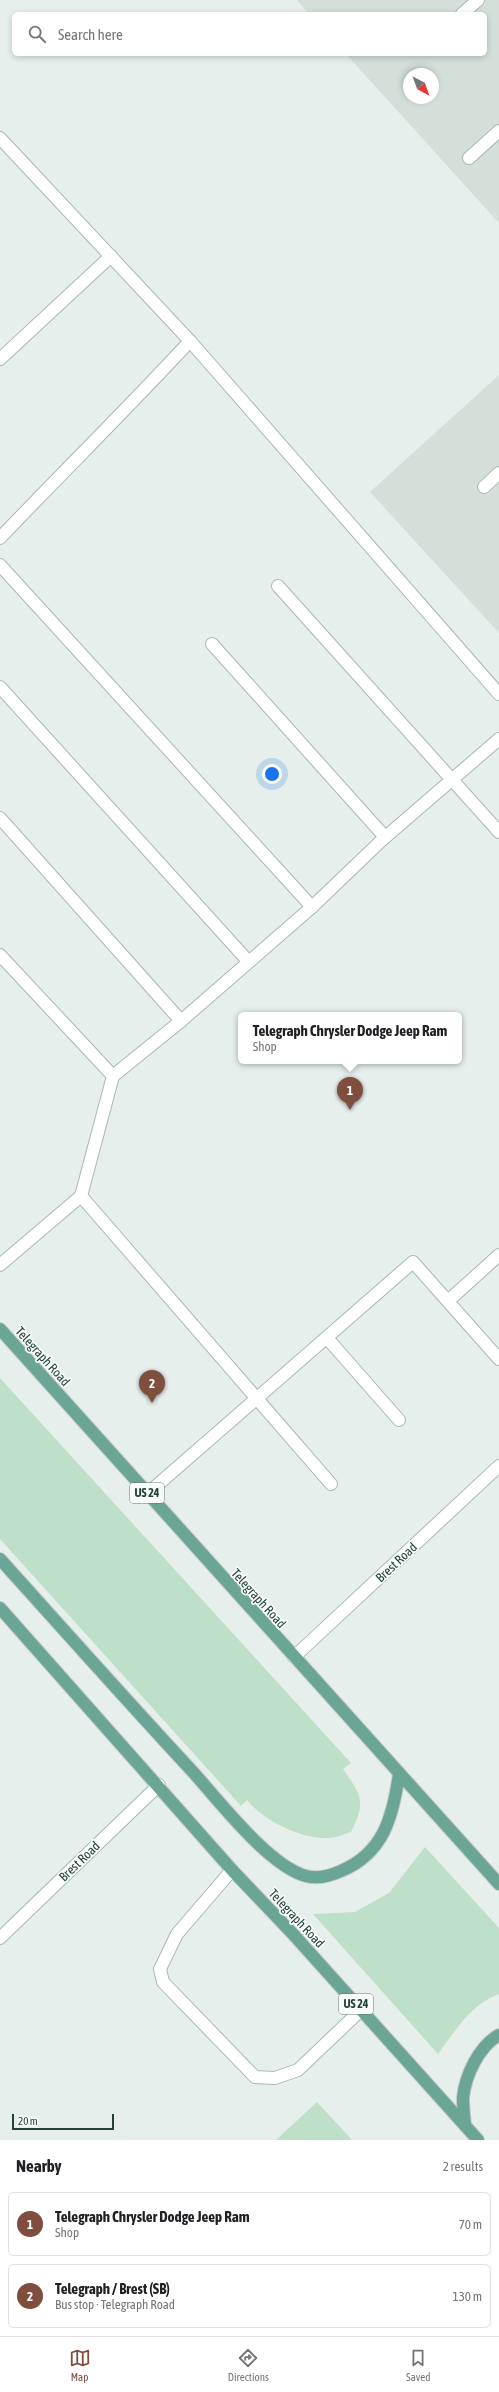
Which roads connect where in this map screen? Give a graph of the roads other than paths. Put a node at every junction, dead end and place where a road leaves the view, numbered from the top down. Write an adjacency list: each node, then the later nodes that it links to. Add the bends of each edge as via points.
1 (478, 0): 2 (street)
2 (464, 12)
3 (499, 131): 5 (street)
4 (0, 138): 6 (street)
5 (469, 158)
6 (111, 256): 7 (street); 8 (street)
7 (190, 340): 11 (street, via 127,410); 16 (street)
8 (0, 359)
9 (499, 472): 10 (street)
10 (484, 487)
11 (0, 538)
12 (0, 565): 22 (street)
13 (278, 586): 18 (street)
14 (212, 644): 21 (street)
15 (0, 687): 24 (street)
16 (499, 694)
17 (499, 739): 18 (street)
18 (453, 779): 20 (street); 21 (street)
19 (0, 818): 25 (street)
20 (499, 832)
21 (386, 837): 22 (street)
22 (312, 907): 24 (street)
23 (0, 955): 26 (street)
24 (248, 961): 25 (street)
25 (181, 1021): 26 (street)
26 (113, 1076): 27 (street)
27 (81, 1196): 29 (street); 34 (street)
28 (499, 1255): 30 (street)
29 (0, 1265)
30 (448, 1301): 32 (street, via 413,1262); 33 (street)
31 (0, 1329): 38 (main road, Telegraph Road / US 24)
32 (327, 1338): 34 (street); 35 (street)
33 (499, 1359)
34 (256, 1399): 37 (street); 38 (street)
35 (399, 1420)
36 (499, 1466): 41 (street, Brest Road)
37 (331, 1484)
38 (147, 1494): 41 (main road, Telegraph Road / US 24)
39 (0, 1559): 42 (main road, via 232,1815 283,1864 306,1876 329,1877 356,1865 384,1834 394,1808)
40 (0, 1608): 43 (main road, Telegraph Road / US 24)
41 (294, 1657): 42 (main road, Telegraph Road / US 24)
42 (399, 1774): 45 (main road, Telegraph Road / US 24)
43 (159, 1785): 44 (main road, Telegraph Road / US 24); 46 (street, Brest Road)
44 (232, 1870): 47 (main road, Telegraph Road / US 24); 47 (street, via 177,1934 160,1969 162,1982 255,2077 274,2078 298,2070)
45 (499, 1884)
46 (0, 1938)
47 (362, 2010): 49 (main road, Telegraph Road / US 24)
48 (499, 2035): 49 (main road, via 483,2050 470,2071 463,2097)
49 (465, 2125): 50 (main road, Telegraph Road / US 24)
50 (478, 2140)

